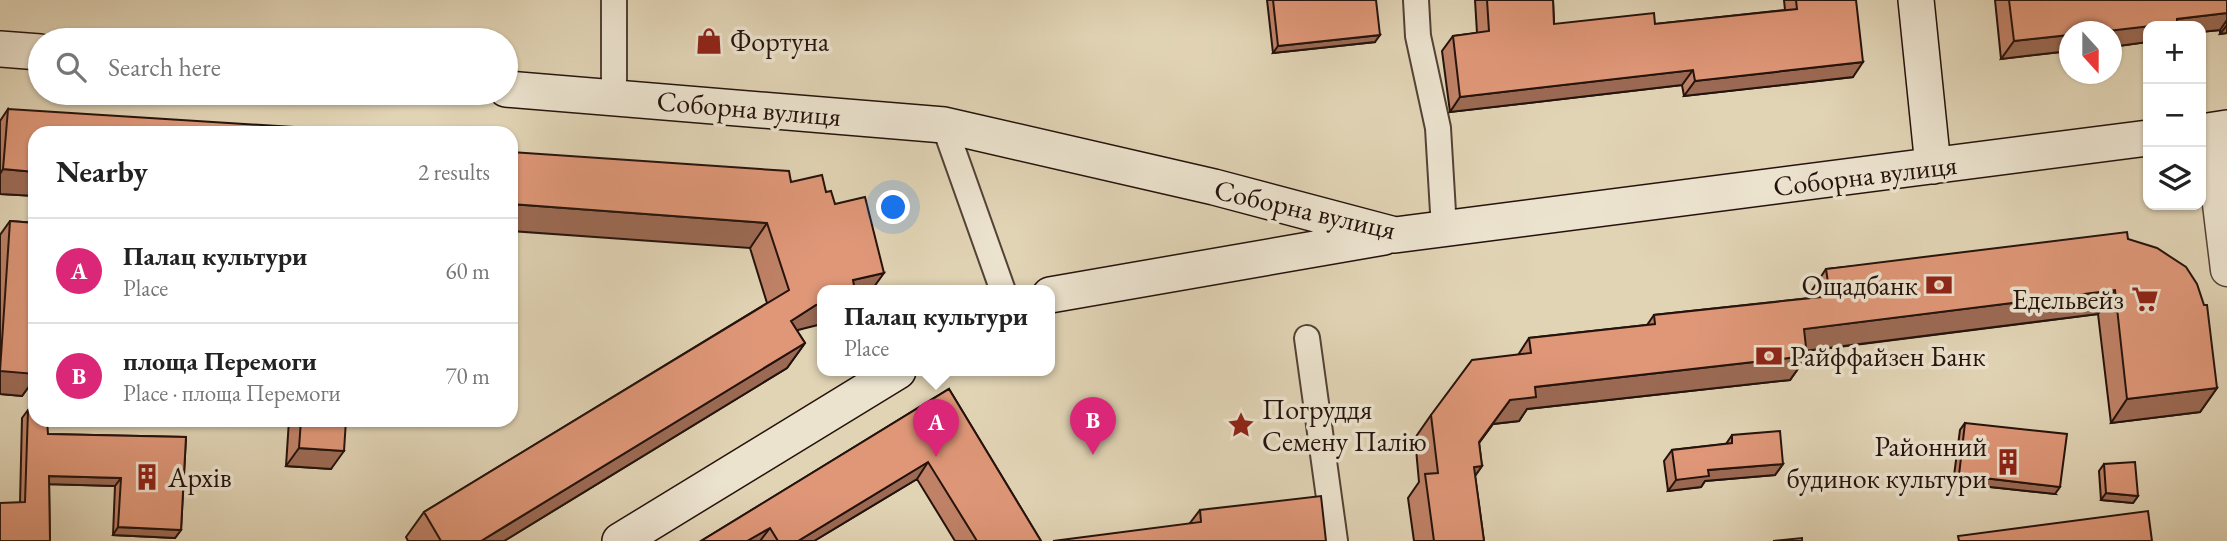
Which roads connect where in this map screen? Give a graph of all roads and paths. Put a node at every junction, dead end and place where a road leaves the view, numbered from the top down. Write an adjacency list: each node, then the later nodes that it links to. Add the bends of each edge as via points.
1 (614, 0): 7 (street)
2 (1416, 0): 12 (street, via 1418,36 1438,128)
3 (1916, 0): 11 (main road)
4 (0, 49): 5 (main road)
5 (28, 51)
6 (518, 90): 7 (main road, Соборна вулиця)
7 (614, 97): 8 (main road, Соборна вулиця)
8 (944, 125): 13 (main road, Соборна вулиця, via 1214,187); 15 (street)
9 (2213, 130): 14 (street)
10 (2143, 139): 11 (main road, Соборна вулиця)
11 (1933, 166): 12 (main road, Соборна вулиця)
12 (1444, 229): 13 (main road, Соборна вулиця)
13 (1395, 235): 16 (main road)
14 (2227, 270)
15 (1001, 285)
16 (1055, 294)
17 (1307, 338): 20 (street)
18 (890, 376): 19 (main road)
19 (620, 541)
20 (1335, 541)

